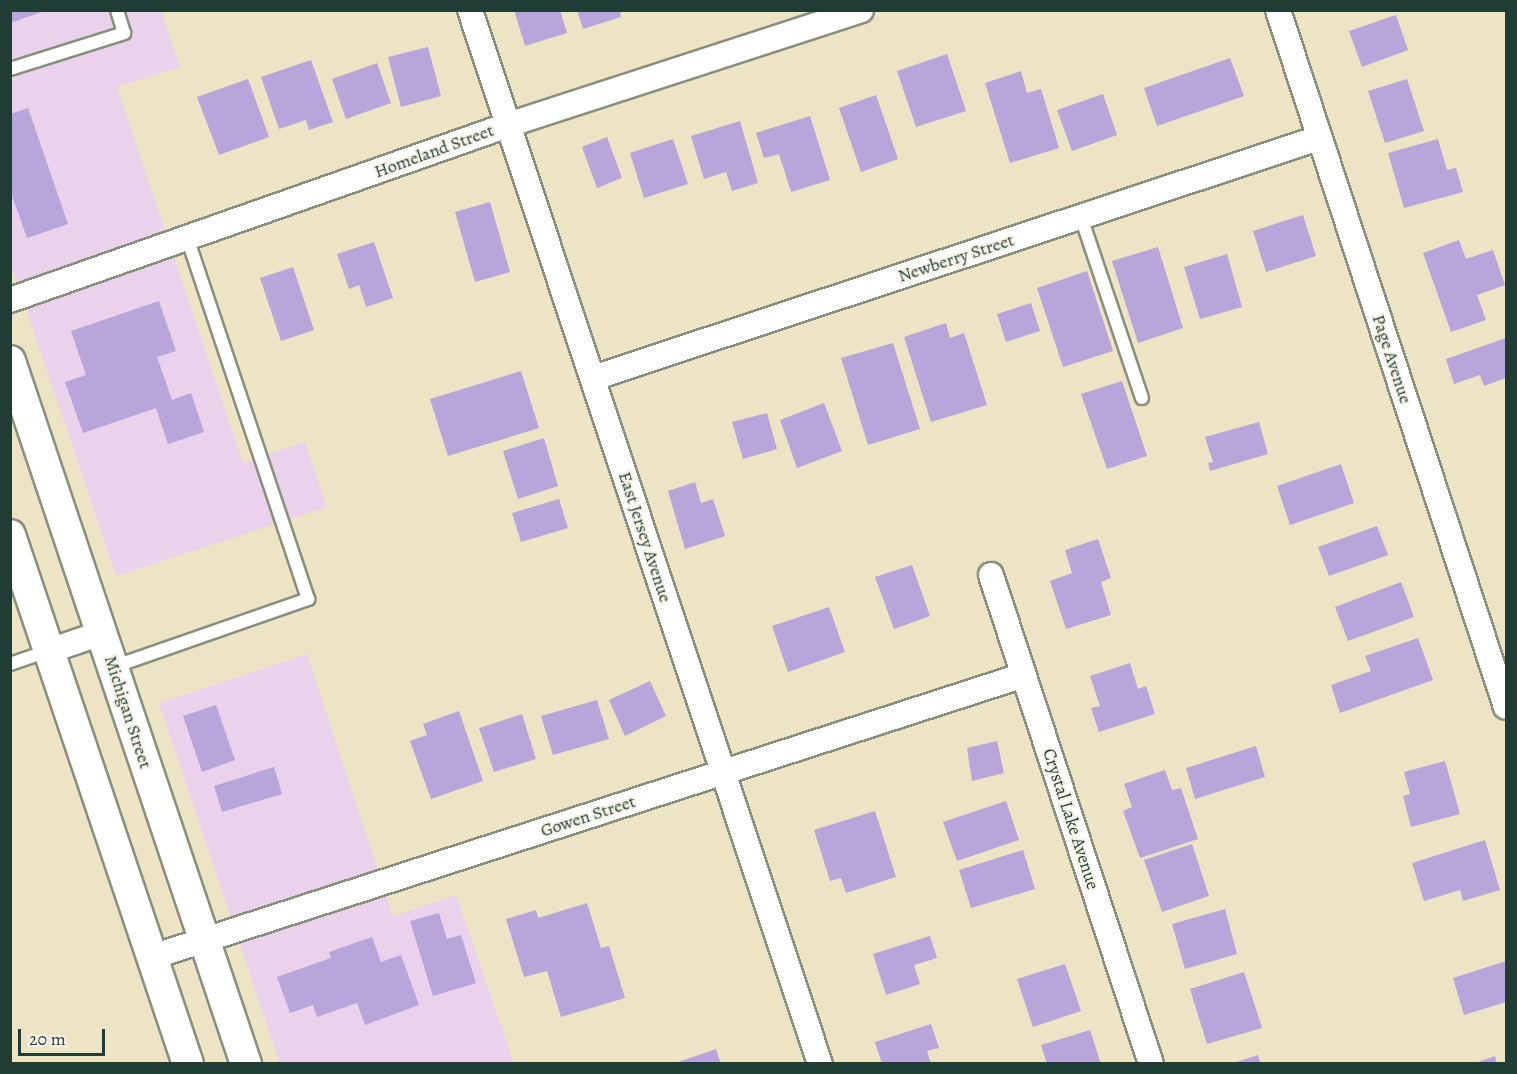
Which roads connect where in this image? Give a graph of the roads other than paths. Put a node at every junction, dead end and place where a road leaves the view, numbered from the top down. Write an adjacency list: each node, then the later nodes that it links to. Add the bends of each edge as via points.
1 (117, 10): 5 (lane, via 124,33)
2 (471, 10): 6 (street, East Jersey Avenue)
3 (861, 10): 6 (street, Homeland Street)
4 (1278, 10): 7 (street, Page Avenue)
5 (10, 69)
6 (508, 125): 9 (street, Homeland Street); 12 (street, East Jersey Avenue)
7 (1319, 138): 8 (street, Newberry Street); 21 (street, Page Avenue)
8 (1081, 217): 12 (street, Newberry Street); 13 (lane)
9 (188, 240): 10 (street, Homeland Street); 19 (lane, via 308,599)
10 (10, 300)
11 (10, 361): 16 (street, Michigan Street)
12 (593, 378): 22 (street, East Jersey Avenue)
13 (1142, 398)
14 (10, 535): 17 (street)
15 (991, 574): 20 (street, Crystal Lake Avenue)
16 (102, 633): 17 (street); 19 (street, Michigan Street)
17 (49, 651): 18 (lane); 24 (street)
18 (10, 664)
19 (113, 667): 23 (street, Michigan Street)
20 (1024, 675): 22 (street, Gowen Street); 28 (street, Crystal Lake Avenue)
21 (1506, 706)
22 (723, 772): 23 (street, Gowen Street); 27 (street, East Jersey Avenue)
23 (205, 939): 24 (street, Gowen Street); 26 (street, Michigan Street)
24 (152, 957): 25 (street)
25 (188, 1064)
26 (246, 1064)
27 (820, 1064)
28 (1151, 1064)

